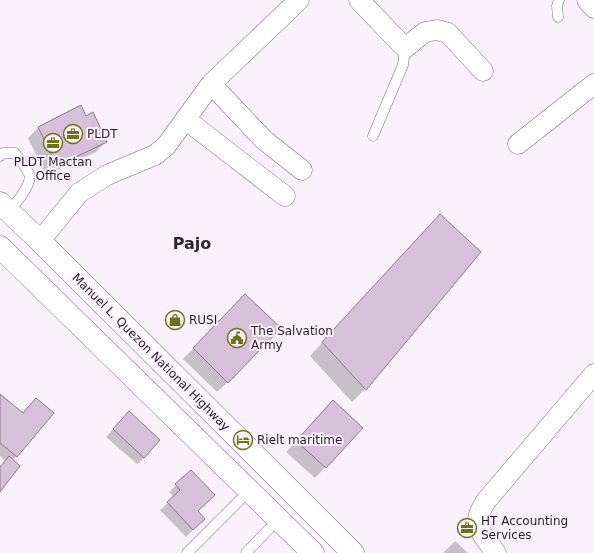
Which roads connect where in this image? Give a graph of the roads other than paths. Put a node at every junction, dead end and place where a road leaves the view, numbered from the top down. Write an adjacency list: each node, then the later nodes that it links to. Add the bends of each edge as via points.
1 (299, 0): 9 (street)
2 (359, 0): 7 (street)
3 (559, 0): 6 (lane)
4 (587, 0): 5 (street)
5 (594, 8)
6 (558, 17)
7 (405, 48): 8 (street, via 425,32 437,30 448,33); 12 (lane, via 403,65)
8 (483, 71)
9 (211, 84): 11 (street); 15 (street, via 264,140)
10 (594, 84): 13 (street)
11 (185, 119): 16 (street); 18 (street, via 166,146 156,155 107,175 79,193)
12 (373, 136)
13 (518, 144)
14 (0, 156): 17 (lane, via 4,153 15,153 29,174 30,180 28,187)
15 (302, 170)
16 (285, 196)
17 (3, 214): 18 (main road, Manuel L. Quezon National Highway)
18 (40, 241): 28 (main road, Manuel L. Quezon National Highway)
19 (0, 247): 21 (main road)
20 (594, 374): 29 (street, via 486,501 477,524)
21 (213, 455): 22 (main road, via 210,464 212,474); 27 (main road)
22 (240, 500): 23 (main road); 24 (lane)
23 (268, 529): 25 (lane); 26 (main road)
24 (187, 553)
25 (246, 553)
26 (293, 553)
27 (313, 553)
28 (352, 553)
29 (496, 553)

